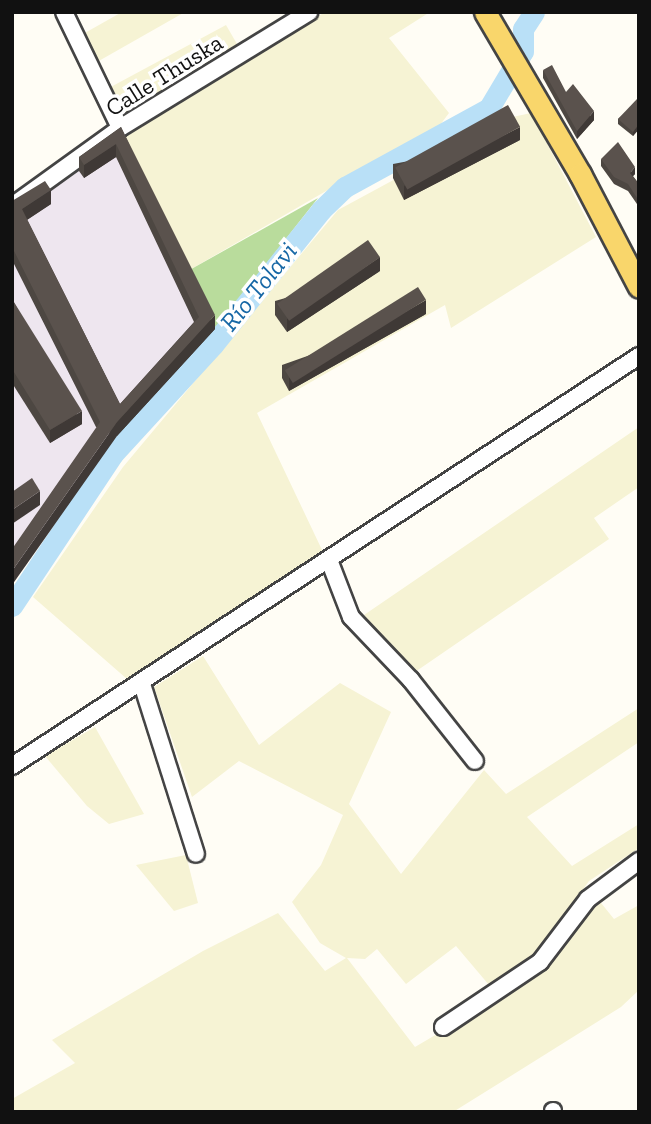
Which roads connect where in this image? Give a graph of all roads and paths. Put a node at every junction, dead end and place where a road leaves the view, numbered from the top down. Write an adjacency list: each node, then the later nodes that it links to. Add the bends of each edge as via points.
1 (64, 12): 4 (street)
2 (309, 12): 4 (street, Calle Thuska)
3 (485, 12): 6 (main road)
4 (120, 128): 5 (street, Calle Thuska)
5 (12, 206)
6 (631, 253): 7 (main road)
7 (639, 287)
8 (639, 356): 9 (street)
9 (329, 560): 10 (street); 11 (street, via 351,617 411,680)
10 (142, 684): 12 (street); 13 (street)
11 (475, 761)
12 (12, 766)
13 (196, 854)
14 (639, 862): 15 (street, via 588,899 540,962)
15 (443, 1027)

